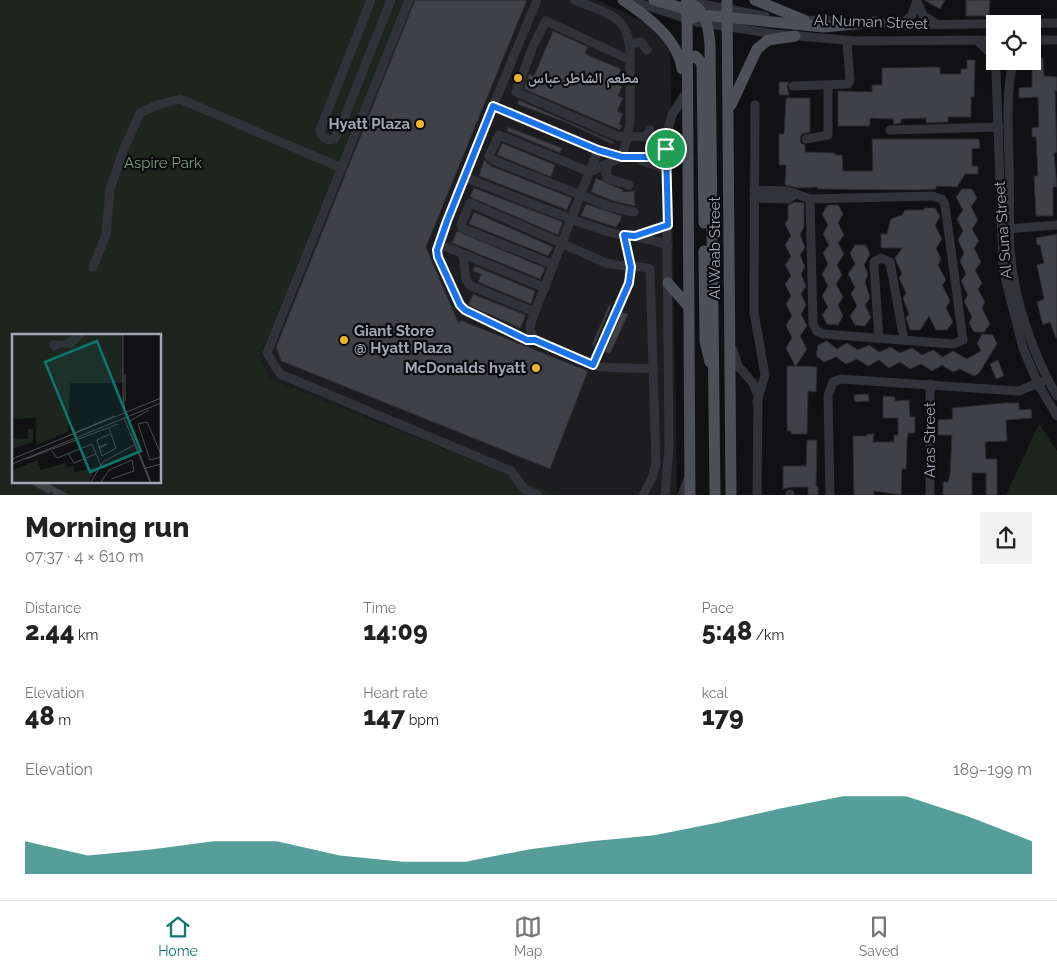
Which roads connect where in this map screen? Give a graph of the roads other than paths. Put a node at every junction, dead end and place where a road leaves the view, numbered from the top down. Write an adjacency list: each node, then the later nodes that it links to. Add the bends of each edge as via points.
1 (371, 0): 2 (street, via 320,130 328,140 334,139 339,130)
2 (391, 0)
3 (409, 0): 48 (street)
4 (537, 0): 24 (street)
5 (575, 0): 26 (street, via 618,18 626,28)
6 (623, 0): 34 (main road, via 647,18 674,46 680,58)
7 (629, 0): 11 (street)
8 (654, 0): 11 (main road)
9 (755, 0): 14 (main road)
10 (917, 1): 17 (street, via 923,15); 18 (street, via 912,14)
11 (686, 6): 12 (main road); 12 (main road, via 697,6); 30 (main road, Al Waab Street)
12 (706, 12): 13 (main road); 84 (main road, via 711,52)
13 (728, 14): 14 (street, Al Numan Street); 15 (main road, via 824,27); 19 (street, Al Numan Street); 37 (main road, Al Waab Street)
14 (804, 20): 15 (street, Al Numan Street)
15 (876, 22): 18 (street, Al Numan Street)
16 (1057, 23): 17 (street, Al Numan Street)
17 (936, 24): 18 (street, Al Numan Street)
18 (900, 25)
19 (795, 36): 25 (street, Al Numan Street); 37 (main road, via 768,40 756,49)
20 (977, 40): 21 (street, Al Numan Street); 25 (street, Al Numan Street); 38 (street, Al Suna Street, via 991,54 996,71)
21 (986, 40)
22 (1041, 40): 23 (street)
23 (1057, 40)
24 (520, 41): 27 (street); 36 (street)
25 (847, 41): 33 (street, via 850,81 844,86)
26 (630, 44): 28 (street, via 641,42); 29 (street)
27 (533, 46): 29 (street, via 546,21); 41 (street, via 516,92)
28 (647, 50)
29 (630, 60): 41 (street)
30 (687, 60): 34 (main road, Al Waab Street); 84 (main road, via 695,56 702,63 705,341)
31 (1012, 70): 60 (street, Al Suna Street, via 1008,128)
32 (793, 86): 33 (street)
33 (828, 86): 42 (street, via 828,135)
34 (686, 93): 43 (street, Al Waab Street, via 669,122); 75 (main road, Al Waab Street)
35 (755, 105): 53 (street)
36 (493, 106): 44 (street); 51 (street)
37 (729, 108): 80 (main road, Al Waab Street)
38 (999, 127): 40 (street); 61 (street, Al Suna Street)
39 (650, 130): 41 (street, via 645,137)
40 (890, 130)
41 (627, 138): 45 (street)
42 (806, 139)
43 (666, 149): 46 (street, via 648,157); 49 (street, Al Waab Street)
44 (598, 150): 45 (street); 50 (street)
45 (622, 157): 46 (street); 47 (street)
46 (635, 158): 49 (street)
47 (608, 165): 50 (street); 52 (street, via 607,178)
48 (342, 168): 69 (street, via 180,99 157,105 140,114 123,151 110,189 106,234); 93 (street, via 267,353 280,374 511,471 525,490)
49 (667, 170): 58 (street, Al Waab Street)
50 (590, 172): 54 (street); 54 (street, via 502,135 497,137 489,156)
51 (465, 177): 57 (street); 65 (street)
52 (629, 185)
53 (754, 194): 55 (street, via 788,191); 81 (street, via 754,312)
54 (581, 195): 56 (street); 57 (street)
55 (810, 199): 77 (street, via 813,324 817,332); 79 (street, via 932,196 942,199 963,340 953,344)
56 (634, 212)
57 (572, 220): 62 (street); 64 (street)
58 (668, 225): 63 (street); 66 (street, Al Waab Street)
59 (1057, 225): 60 (street)
60 (1010, 228): 61 (street); 86 (street, Al Suna Street, via 1010,250 1020,304)
61 (1000, 229): 88 (street, Al Suna Street, via 1003,270 1013,315)
62 (624, 235): 63 (street); 70 (street)
63 (635, 236): 66 (street)
64 (562, 243): 68 (street); 68 (street, via 470,203 461,225); 70 (street, via 613,265)
65 (439, 244): 67 (street); 73 (street, via 438,257)
66 (668, 246): 72 (street, Al Waab Street)
67 (463, 254): 71 (street); 74 (street)
68 (554, 265): 74 (street)
69 (93, 267)
70 (631, 267): 82 (street, via 629,283); 83 (street, via 645,267 651,272)
71 (466, 280): 73 (street); 76 (street, via 471,286)
72 (668, 283): 75 (main road); 95 (street, Al Waab Street, via 669,448)
73 (450, 284): 78 (street, via 465,310 527,340)
74 (545, 288): 76 (street)
75 (688, 306): 92 (main road, Al Waab Street)
76 (535, 312): 78 (street, via 530,330)
77 (879, 338): 79 (street); 79 (street, via 874,262 881,258 890,262)
78 (535, 340): 82 (street)
79 (904, 340)
80 (730, 343): 85 (street, via 738,366); 99 (main road, Al Waab Street)
81 (764, 361): 85 (street, via 758,374); 90 (street, via 764,382)
82 (593, 365): 83 (street)
83 (654, 370): 94 (street, via 656,464)
84 (715, 374): 98 (main road)
85 (748, 378): 90 (street, via 756,389)
86 (1047, 379): 88 (street); 89 (street, Al Suna Street)
87 (930, 384): 88 (street, via 1019,392); 101 (street, via 840,379 833,382 828,396); 102 (street, Aras Street)
88 (1038, 384): 91 (street, Al Suna Street)
89 (1057, 396)
90 (758, 402): 100 (street)
91 (1057, 416)
92 (690, 474): 96 (street); 97 (main road, Al Waab Street)
93 (538, 495)
94 (643, 495)
95 (665, 495)
96 (682, 495)
97 (690, 495)
98 (715, 495)
99 (731, 495)
100 (757, 495)
101 (830, 495)
102 (930, 495)

